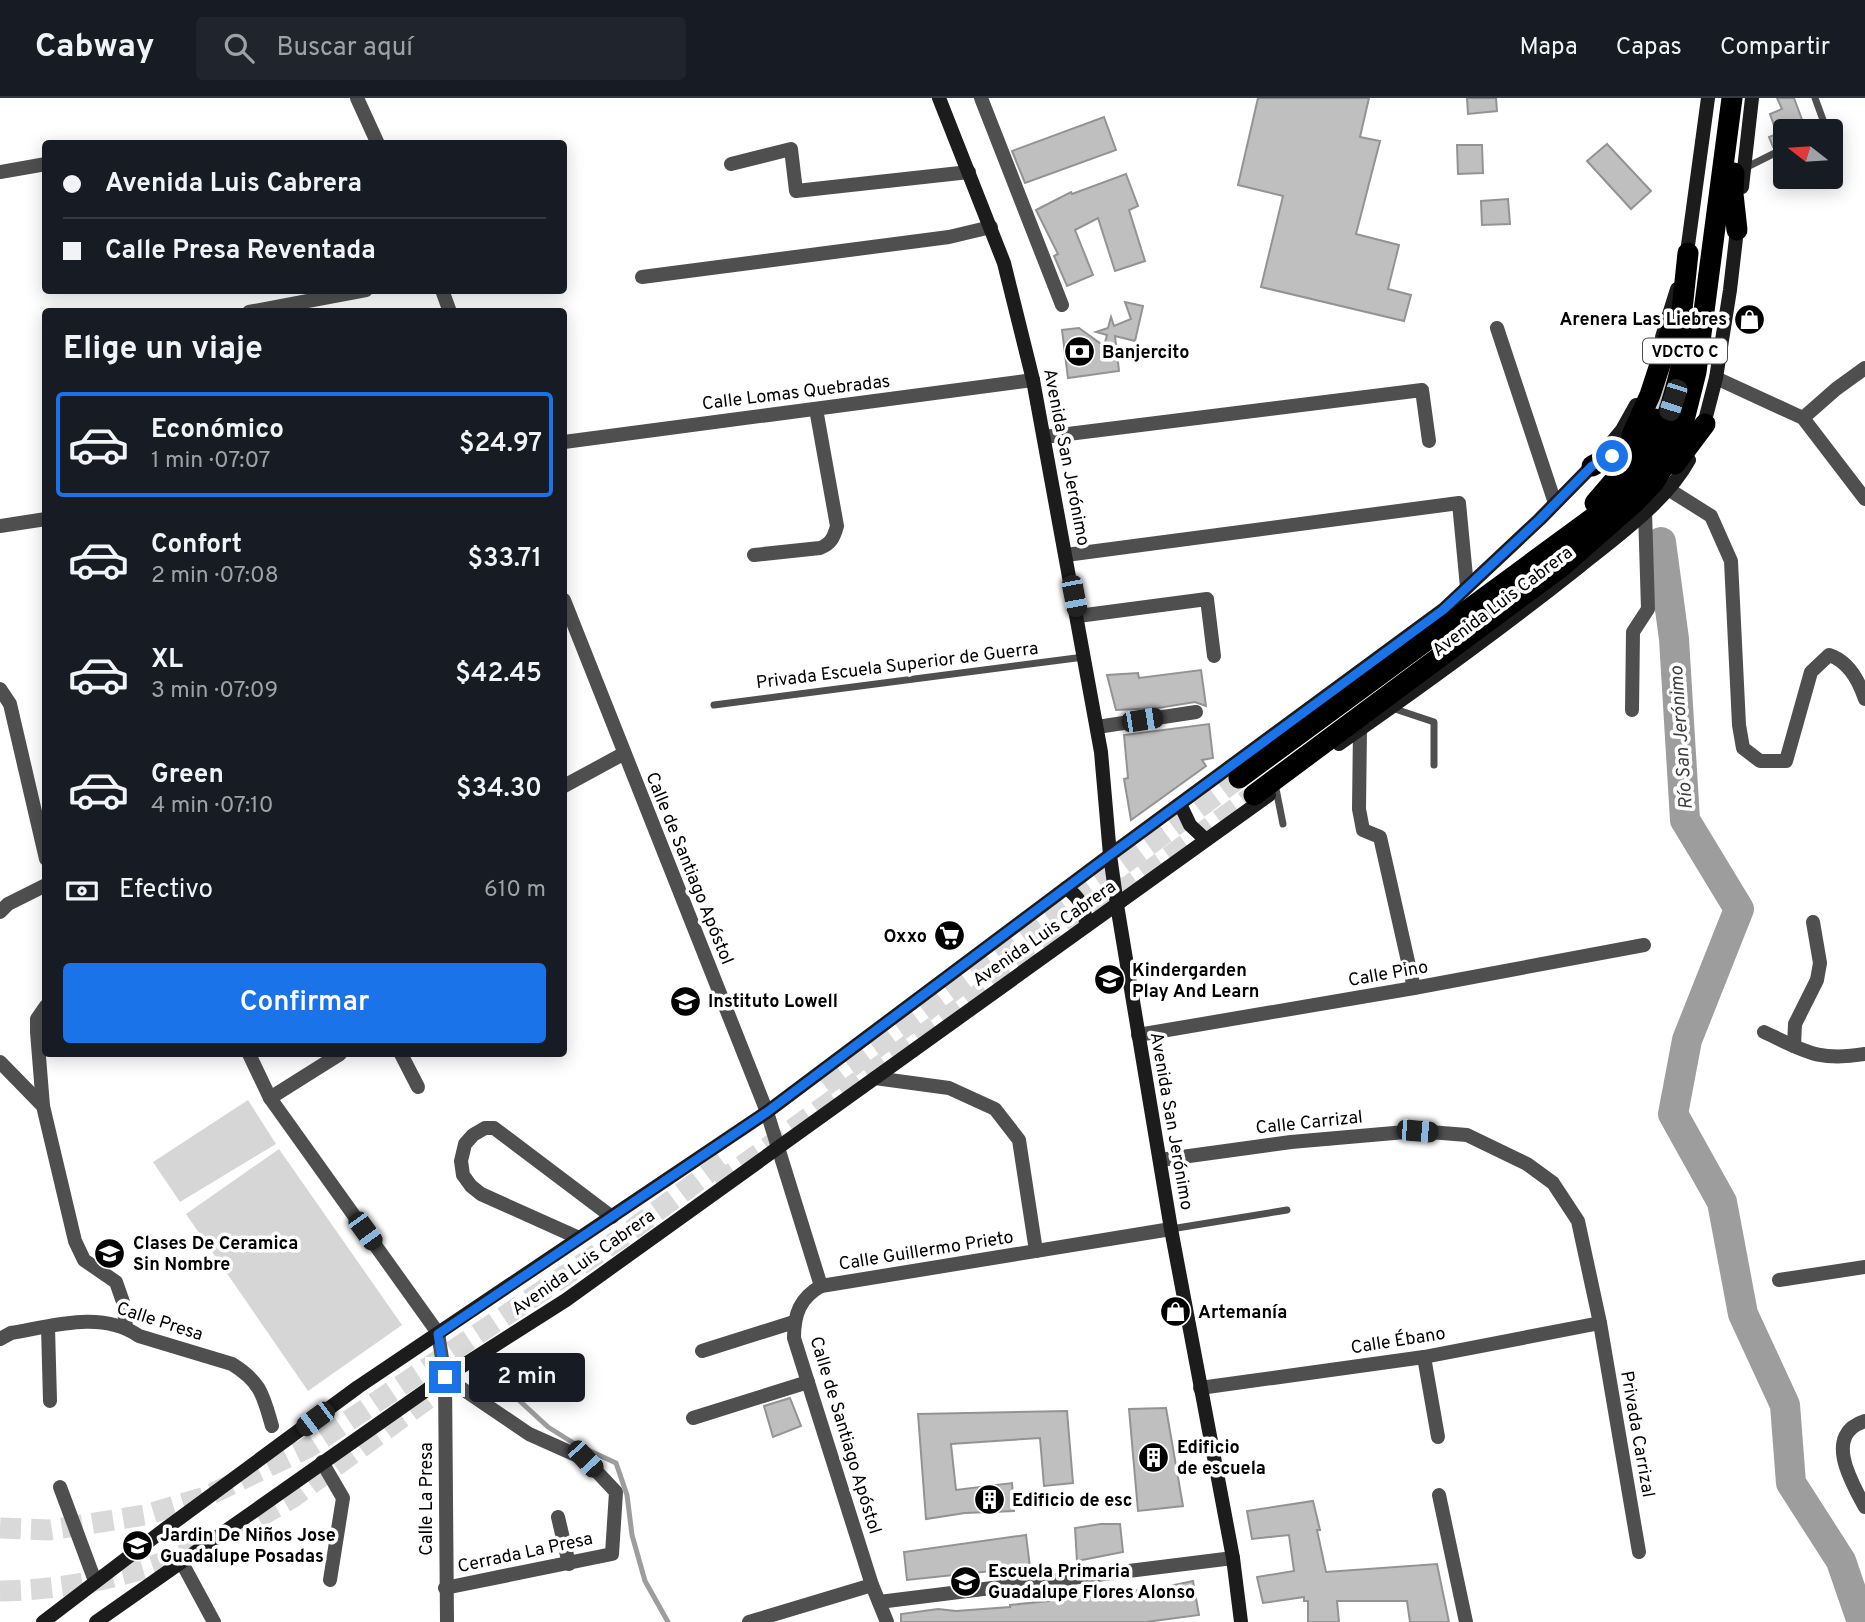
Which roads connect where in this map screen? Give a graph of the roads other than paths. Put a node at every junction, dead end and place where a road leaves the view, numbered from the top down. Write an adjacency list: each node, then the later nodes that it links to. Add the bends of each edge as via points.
1 (357, 98): 11 (street)
2 (940, 98): 17 (main road, Avenida San Jerónimo)
3 (981, 98): 24 (street)
4 (1708, 98): 20 (main road, Avenida Luis Cabrera)
5 (1718, 98): 45 (highway, VDCTO C, via 1689,330 1663,430 1640,472 1612,504)
6 (1732, 98): 41 (highway, VDCTO C, via 1696,372 1682,428)
7 (1741, 98): 19 (highway, via 1732,194)
8 (1752, 98): 15 (main road, Avenida Luis Cabrera)
9 (1815, 98): 10 (lane)
10 (1823, 119)
11 (376, 140)
12 (1773, 154): 15 (lane)
13 (732, 164): 17 (street, via 791,149 796,191)
14 (42, 165): 16 (street)
15 (1744, 168): 19 (main road, Avenida Luis Cabrera)
16 (0, 172)
17 (970, 172): 18 (main road, Avenida San Jerónimo)
18 (991, 227): 21 (street, via 949,237); 29 (main road, Avenida San Jerónimo)
19 (1737, 230): 28 (main road, Avenida Luis Cabrera)
20 (1688, 253): 23 (main road, Avenida Luis Cabrera); 42 (highway, via 1680,329 1655,420 1619,475)
21 (642, 277)
22 (345, 294): 25 (street)
23 (1675, 297): 36 (highway, via 1671,333 1650,396); 37 (main road, Avenida Luis Cabrera, via 1641,395 1622,430)
24 (1062, 305)
25 (269, 308)
26 (1497, 328): 40 (street)
27 (1865, 369): 31 (street)
28 (1716, 378): 31 (street); 32 (main road, Avenida Luis Cabrera)
29 (1033, 380): 30 (street, Calle Lomas Quebradas); 33 (main road, Avenida San Jerónimo)
30 (816, 409): 35 (street, Calle Lomas Quebradas); 46 (street, via 837,526 834,537 820,548)
31 (1803, 418): 39 (street)
32 (1705, 424): 38 (main road, Avenida Luis Cabrera, via 1687,463); 41 (highway)
33 (1044, 437): 34 (street, via 1422,390); 47 (main road, Avenida San Jerónimo)
34 (1429, 441)
35 (567, 442)
36 (1624, 449): 37 (highway); 42 (highway)
37 (1592, 466): 40 (main road, Avenida Luis Cabrera)
38 (1668, 489): 41 (main road, Avenida Luis Cabrera); 54 (street, via 1711,516 1731,561 1743,748 1760,761 1786,761 1811,672 1829,655 1851,671)
39 (1865, 499)
40 (1555, 503): 48 (main road, Avenida Luis Cabrera)
41 (1641, 506): 56 (main road, Avenida Luis Cabrera, via 1608,543); 57 (street, via 1648,609 1633,632); 66 (highway, VDCTO C)
42 (1585, 515): 45 (highway)
43 (42, 520): 44 (street)
44 (0, 526)
45 (1545, 554): 63 (highway, VDCTO C)
46 (754, 555)
47 (1066, 555): 48 (street, via 1458,503); 50 (main road, Avenida San Jerónimo)
48 (1467, 587): 67 (main road, Avenida Luis Cabrera, via 1443,610)
49 (567, 608): 61 (street, Calle de Santiago Apóstol)
50 (1078, 616): 51 (street, via 1207,600); 52 (main road, Avenida San Jerónimo)
51 (1214, 656)
52 (1085, 657): 55 (lane, Privada Escuela Superior de Guerra); 59 (main road, Avenida San Jerónimo)
53 (0, 689): 70 (street, via 10,704)
54 (1864, 693)
55 (714, 705)
56 (1391, 707): 60 (main road, Avenida Luis Cabrera); 62 (lane, via 1434,722)
57 (1632, 710)
58 (1196, 712): 59 (street)
59 (1097, 727): 71 (main road, Avenida San Jerónimo)
60 (1360, 730): 65 (main road, Avenida Luis Cabrera); 79 (street, via 1363,830 1380,837)
61 (623, 754): 64 (street); 93 (street, Calle de Santiago Apóstol)
62 (1434, 765)
63 (1239, 778)
64 (567, 784)
65 (1276, 789): 68 (lane); 69 (main road, Avenida Luis Cabrera)
66 (1254, 795)
67 (1180, 804): 69 (main road, via 1189,825); 71 (main road, Avenida Luis Cabrera)
68 (1283, 824)
69 (1206, 840): 74 (main road, Avenida Luis Cabrera)
70 (42, 842)
71 (1110, 855): 73 (main road, Avenida Luis Cabrera); 74 (main road, Avenida San Jerónimo)
72 (42, 887): 75 (street)
73 (1066, 888): 77 (main road, via 1082,903); 93 (main road, Avenida Luis Cabrera)
74 (1117, 905): 77 (main road, Avenida Luis Cabrera); 82 (main road, Avenida San Jerónimo)
75 (0, 912)
76 (1813, 922): 83 (street, via 1820,963 1817,980 1795,1024)
77 (1086, 926): 89 (main road, Avenida Luis Cabrera)
78 (1644, 946): 79 (street, Calle Pino)
79 (1414, 988): 82 (street, Calle Pino)
80 (42, 1012): 92 (street, via 37,1032)
81 (1764, 1032): 83 (street)
82 (1138, 1035): 95 (main road, Avenida San Jerónimo)
83 (1794, 1046): 84 (street, via 1816,1056)
84 (1865, 1055)
85 (250, 1057): 91 (street)
86 (335, 1057): 91 (street)
87 (403, 1057): 90 (street)
88 (0, 1062): 92 (street)
89 (875, 1078): 94 (main road, Avenida Luis Cabrera); 100 (street, Calle Guillermo Prieto, via 949,1088 995,1109 1019,1140)
90 (418, 1087)
91 (270, 1098): 108 (street)
92 (43, 1106): 107 (street, via 75,1241 84,1260 116,1282)
93 (767, 1112): 94 (street, Calle de Santiago Apóstol); 97 (main road, Avenida Luis Cabrera)
94 (778, 1149): 103 (street, Calle de Santiago Apóstol); 112 (main road, Avenida Luis Cabrera, via 566,1300)
95 (1160, 1160): 98 (main road, Avenida San Jerónimo); 105 (street, Calle Carrizal, via 1417,1131 1467,1135 1527,1164 1553,1183 1578,1222)
96 (1287, 1210): 98 (lane)
97 (612, 1217): 99 (main road, Avenida Luis Cabrera); 99 (street, via 494,1128 473,1135 461,1161 471,1186)
98 (1171, 1229): 100 (street, Calle Guillermo Prieto); 114 (main road, Avenida San Jerónimo)
99 (579, 1238): 108 (main road, Avenida Luis Cabrera)
100 (1036, 1251): 103 (street, Calle Guillermo Prieto)
101 (1865, 1267): 102 (street)
102 (1779, 1280)
103 (821, 1286): 104 (street, Calle de Santiago Apóstol, via 808,1293)
104 (794, 1322): 110 (street); 113 (street, Calle de Santiago Apóstol, via 794,1338)
105 (1600, 1323): 111 (street, Calle Ébano); 125 (street, Privada Carrizal)
106 (48, 1327): 107 (street, Calle Presa, via 93,1321); 109 (street, Calle Presa); 115 (street)
107 (126, 1327): 118 (street, Calle Presa, via 139,1336 241,1370 262,1391)
108 (438, 1334): 112 (street, Calle La Presa); 130 (main road, Avenida Luis Cabrera, via 358,1387)
109 (0, 1339)
110 (702, 1351)
111 (1424, 1357): 114 (street, Calle Ébano); 119 (street)
112 (445, 1377): 120 (main road, Avenida Luis Cabrera); 128 (street, Cerrada La Presa, via 529,1434 585,1459 616,1492 612,1554); 132 (street, Calle La Presa)
113 (808, 1382): 116 (street); 131 (street, Calle de Santiago Apóstol)
114 (1200, 1388): 126 (main road, Avenida San Jerónimo)
115 (50, 1401)
116 (693, 1418)
117 (1861, 1423): 123 (street, via 1844,1437 1841,1451)
118 (272, 1426)
119 (1438, 1437)
120 (322, 1462): 127 (main road, Avenida Luis Cabrera); 129 (street, via 344,1499)
121 (60, 1487): 130 (street)
122 (1438, 1495): 141 (street)
123 (1865, 1507)
124 (558, 1517): 128 (street)
125 (1639, 1552)
126 (1233, 1558): 133 (street); 140 (main road, Avenida San Jerónimo)
127 (181, 1561): 135 (main road, Avenida Luis Cabrera); 136 (street)
128 (569, 1564): 132 (street, Cerrada La Presa)
129 (330, 1580)
130 (95, 1581): 134 (main road, Avenida Luis Cabrera)
131 (872, 1585): 133 (street, Calle de Santiago Apóstol); 138 (street)
132 (445, 1588): 137 (street, Calle La Presa)
133 (879, 1602): 139 (street, Calle de Santiago Apóstol)
134 (43, 1622)
135 (96, 1622)
136 (214, 1622)
137 (447, 1622)
138 (749, 1622)
139 (887, 1622)
140 (1241, 1622)
141 (1466, 1622)

